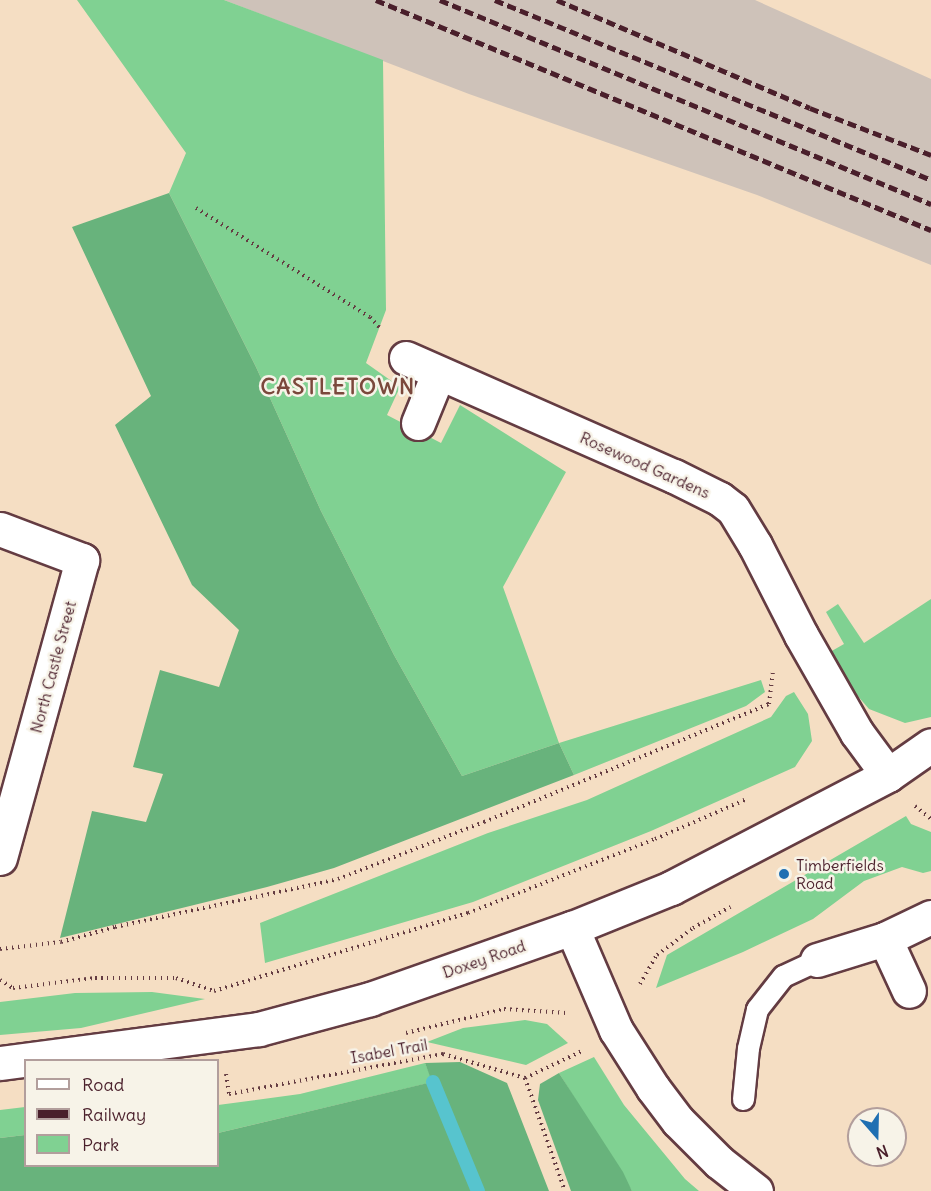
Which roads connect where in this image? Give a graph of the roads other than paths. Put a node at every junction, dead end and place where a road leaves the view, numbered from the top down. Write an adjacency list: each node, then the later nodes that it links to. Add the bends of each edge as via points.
1 (406, 358): 2 (street, Rosewood Gardens)
2 (438, 374): 3 (street); 6 (street, Rosewood Gardens, via 674,476 733,509 856,733)
3 (418, 423)
4 (0, 529): 7 (street, North Castle Street, via 82,560)
5 (931, 745): 6 (street, Doxey Road)
6 (888, 775): 9 (street, Doxey Road, via 671,888)
7 (0, 858)
8 (931, 917): 10 (street)
9 (572, 928): 13 (street, Doxey Road, via 370,999 259,1029); 17 (street, via 616,1030 653,1088 678,1121 719,1162)
10 (885, 939): 11 (street); 12 (street)
11 (817, 960): 16 (lane, via 783,976 757,1009)
12 (909, 991)
13 (30, 1059)
14 (24, 1060): 15 (street, Doxey Road)
15 (0, 1063)
16 (743, 1099)
17 (756, 1191)

